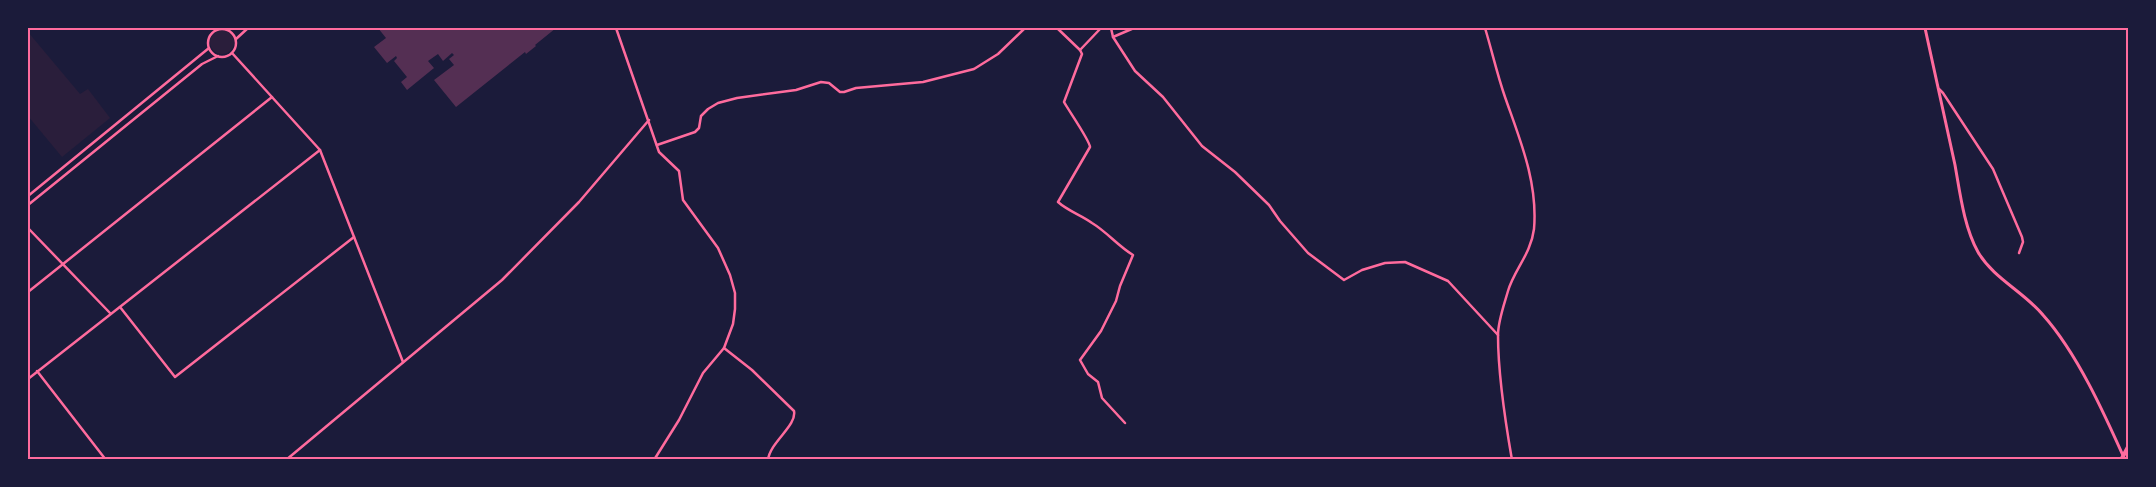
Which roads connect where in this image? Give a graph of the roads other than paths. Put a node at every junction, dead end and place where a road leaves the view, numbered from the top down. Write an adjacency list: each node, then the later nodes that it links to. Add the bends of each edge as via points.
1 (228, 28): 12 (street); 13 (street, via 213,31 208,39)
2 (248, 28): 12 (street)
3 (616, 28): 19 (street)
4 (1025, 28): 20 (street, via 998,54 974,69 923,82 844,92 821,82 796,90 737,98 708,109 702,114 695,132)
5 (1057, 28): 14 (street)
6 (1101, 28): 14 (street)
7 (1111, 28): 11 (street)
8 (1134, 28): 11 (street)
9 (1485, 28): 31 (street, via 1528,166 1534,228 1521,266 1508,290)
10 (1925, 28): 17 (main road)
11 (1113, 37): 31 (street, via 1135,71 1168,104 1202,146 1270,205 1308,253 1344,280 1385,263 1405,262 1448,280)
12 (236, 39): 15 (street)
13 (209, 48): 16 (street); 22 (street)
14 (1080, 50): 36 (street, via 1082,54 1064,102 1090,142 1090,147 1058,202 1092,222 1133,255 1101,331 1080,360 1088,374 1098,382 1102,398)
15 (232, 53): 16 (street); 18 (street)
16 (218, 56): 23 (street, via 202,64)
17 (1939, 89): 26 (street, via 1992,169 2022,237); 38 (main road, via 1976,250 1987,265 2029,300 2053,326)
18 (272, 97): 21 (street); 27 (street)
19 (649, 119): 20 (street); 33 (street, via 579,202 502,280)
20 (657, 145): 32 (street, via 679,171 682,200 718,248 730,275 735,309)
21 (320, 150): 25 (street); 29 (street)
22 (28, 196)
23 (28, 205)
24 (28, 228): 27 (street)
25 (354, 237): 29 (street, via 175,376); 33 (street)
26 (2019, 252)
27 (63, 264): 28 (street); 30 (street)
28 (28, 292)
29 (120, 307): 30 (street)
30 (110, 314): 34 (street)
31 (1498, 335): 43 (street)
32 (724, 348): 41 (street, via 703,373); 42 (street, via 794,411 794,419 770,450)
33 (404, 363): 40 (street)
34 (37, 371): 35 (street); 39 (street)
35 (28, 379)
36 (1125, 422)
37 (2128, 447): 44 (highway)
38 (2127, 459)
39 (106, 460)
40 (286, 460)
41 (654, 460)
42 (768, 460)
43 (1512, 460)
44 (2121, 460)

